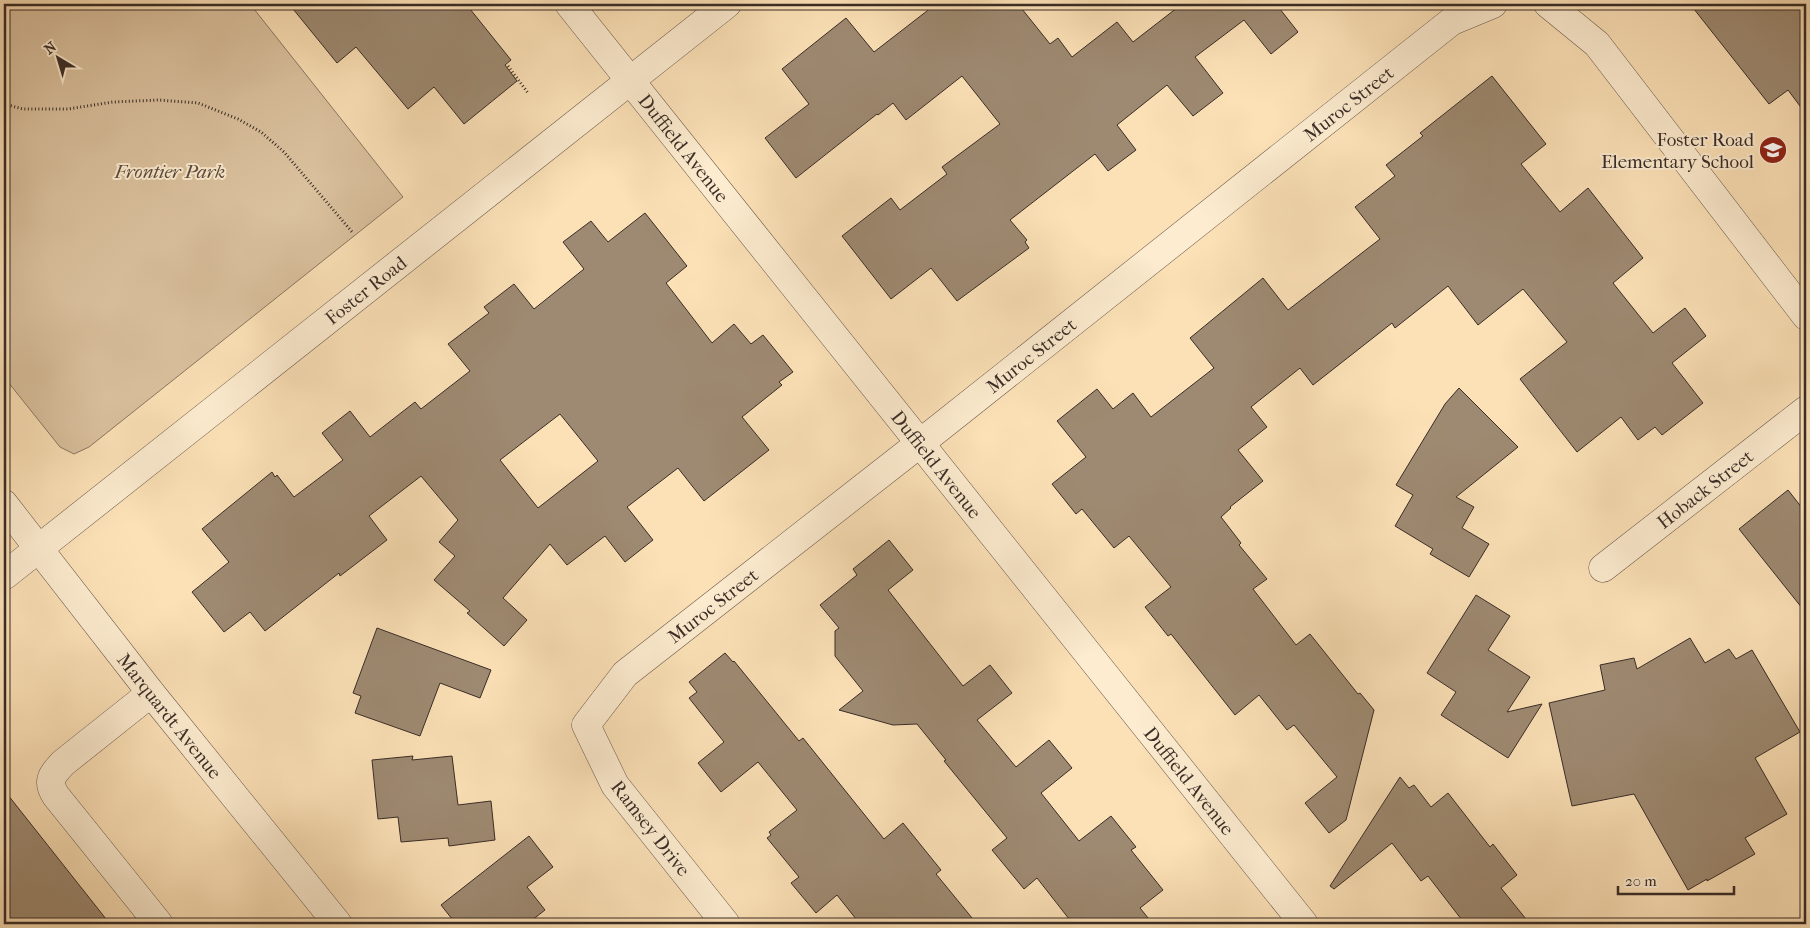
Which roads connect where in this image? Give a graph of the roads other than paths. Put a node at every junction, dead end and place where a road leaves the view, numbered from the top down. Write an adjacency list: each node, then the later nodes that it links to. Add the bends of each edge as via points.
1 (569, 4): 5 (street, Duffield Avenue)
2 (727, 4): 5 (street, Foster Road)
3 (1493, 4): 8 (street, Muroc Street, via 1452,21)
4 (1548, 4): 6 (street, via 1597,44)
5 (631, 80): 8 (street, Duffield Avenue); 10 (street, Foster Road)
6 (1806, 316)
7 (1806, 410): 11 (street, Hoback Street)
8 (919, 444): 14 (street, Muroc Street, via 625,674); 18 (street, Duffield Avenue)
9 (4, 504): 10 (street, Marquardt Avenue)
10 (39, 548): 12 (street, Foster Road); 13 (street, Marquardt Avenue)
11 (1603, 568)
12 (4, 576)
13 (152, 693): 15 (street, via 64,763 54,772 50,782 56,796); 16 (street, Marquardt Avenue)
14 (586, 726): 17 (street, Ramsey Drive, via 615,785)
15 (159, 924)
16 (338, 924)
17 (726, 924)
18 (1304, 924)

